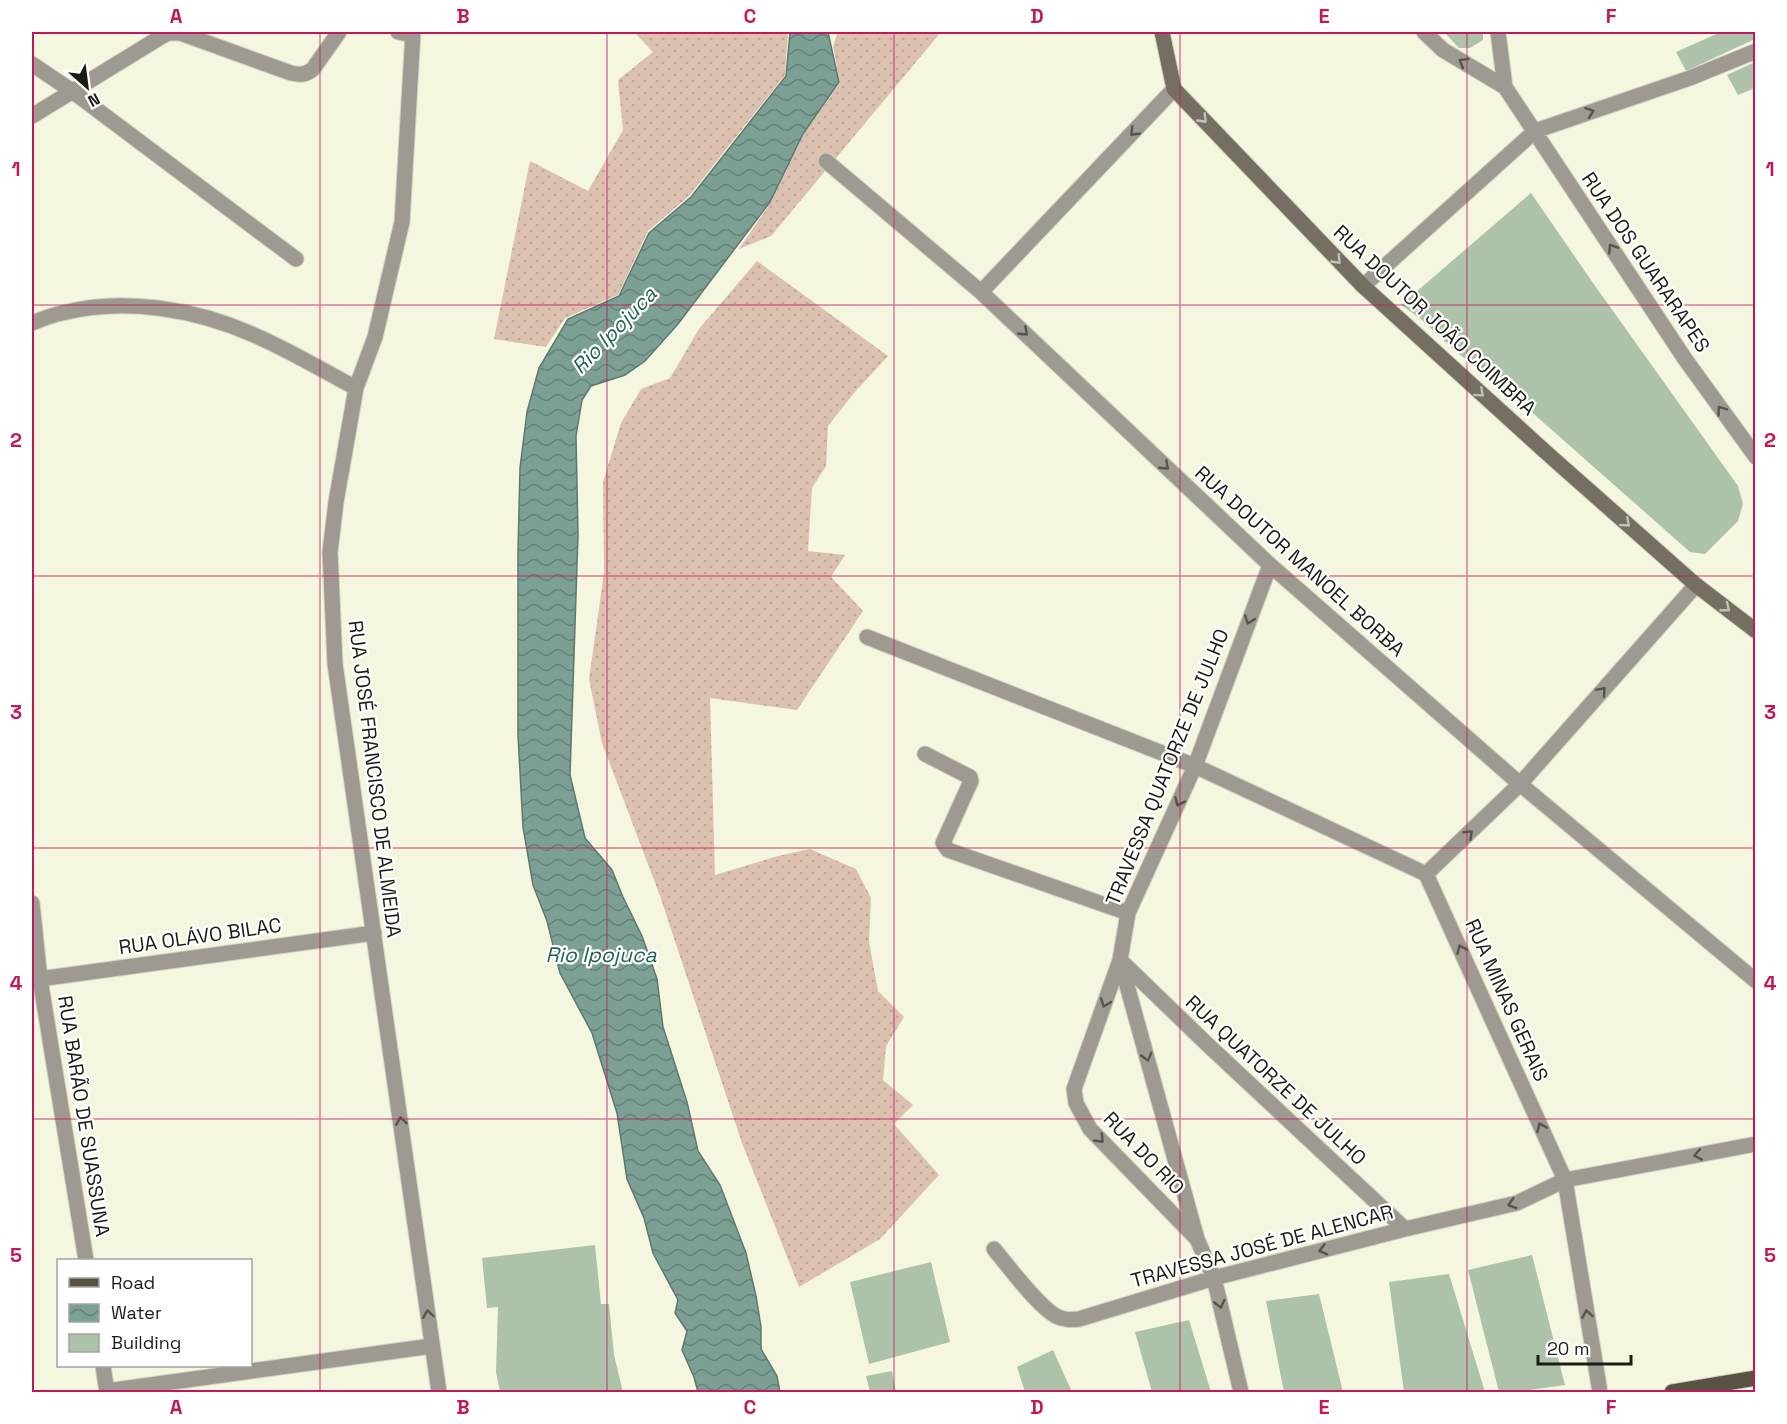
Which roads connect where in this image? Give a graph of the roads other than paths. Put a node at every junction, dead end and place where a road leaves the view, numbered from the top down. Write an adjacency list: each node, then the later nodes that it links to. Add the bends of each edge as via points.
1 (339, 32): 10 (street, via 313,69 300,75 180,33 168,33)
2 (1162, 32): 9 (street)
3 (1424, 32): 8 (street, one-way to 3, via 1443,50)
4 (1498, 32): 8 (street)
5 (408, 33): 18 (street, RUA JOSÉ FRANCISCO DE ALMEIDA, via 402,222 375,337)
6 (1755, 51): 12 (street, one-way to 6, via 1690,78)
7 (32, 64): 10 (street)
8 (1505, 87): 12 (street, RUA DOS GUARARAPES)
9 (1174, 89): 15 (street, RUA DOUTOR JOÃO COIMBRA, one-way to 15); 16 (street, one-way to 16)
10 (72, 91): 11 (street); 14 (street)
11 (32, 116)
12 (1534, 131): 15 (street); 19 (street, RUA DOS GUARARAPES, one-way to 12)
13 (826, 161): 16 (street, RUA DOUTOR MANOEL BORBA)
14 (296, 259)
15 (1362, 286): 21 (street, RUA DOUTOR JOÃO COIMBRA, one-way to 21)
16 (981, 292): 20 (street, RUA DOUTOR MANOEL BORBA, one-way to 20)
17 (32, 323): 18 (street, via 63,312 109,306 145,306 200,316 254,334)
18 (356, 388): 30 (street, RUA JOSÉ FRANCISCO DE ALMEIDA, via 330,552 335,664)
19 (1755, 457)
20 (1270, 565): 25 (street, TRAVESSA QUATORZE DE JULHO, one-way to 25); 26 (street, RUA DOUTOR MANOEL BORBA)
21 (1696, 585): 22 (street, one-way to 22); 26 (street, one-way to 21)
22 (1755, 632)
23 (867, 637): 25 (street)
24 (925, 754): 29 (street, via 970,777 970,785 943,843 948,850)
25 (1195, 766): 27 (street); 29 (street, TRAVESSA QUATORZE DE JULHO, one-way to 29)
26 (1520, 784): 27 (street, one-way to 26); 33 (street, RUA DOUTOR MANOEL BORBA)
27 (1426, 874): 36 (street, RUA MINAS GERAIS, one-way to 27)
28 (32, 903): 32 (street, RUA BARÃO DE SUASSUNA)
29 (1128, 913): 31 (street, TRAVESSA QUATORZE DE JULHO)
30 (374, 933): 32 (street, RUA OLÁVO BILAC); 42 (street, RUA JOSÉ FRANCISCO DE ALMEIDA, one-way to 30)
31 (1120, 960): 34 (street, TRAVESSA QUATORZE DE JULHO, one-way to 34); 37 (street, RUA QUATORZE DE JULHO); 38 (street, one-way to 38)
32 (36, 980): 40 (street, RUA BARÃO DE SUASSUNA)
33 (1755, 981)
34 (1074, 1089): 38 (street, RUA DO RIO, one-way to 38, via 1090,1129)
35 (1755, 1144): 36 (street, TRAVESSA JOSÉ DE ALENCAR, one-way to 36)
36 (1565, 1180): 37 (street, TRAVESSA JOSÉ DE ALENCAR, one-way to 37, via 1517,1203); 48 (street, RUA MINAS GERAIS, one-way to 36)
37 (1405, 1229): 41 (street, TRAVESSA JOSÉ DE ALENCAR, one-way to 41)
38 (1197, 1239): 41 (street)
39 (994, 1250): 41 (street, TRAVESSA JOSÉ DE ALENCAR, via 1038,1300 1054,1315 1067,1320)
40 (86, 1259)
41 (1214, 1278): 47 (street, one-way to 47)
42 (432, 1346): 45 (street); 46 (street, RUA JOSÉ FRANCISCO DE ALMEIDA)
43 (103, 1367): 45 (street)
44 (1755, 1378): 49 (main road)
45 (107, 1392)
46 (439, 1392)
47 (1241, 1392)
48 (1600, 1392)
49 (1672, 1392)

